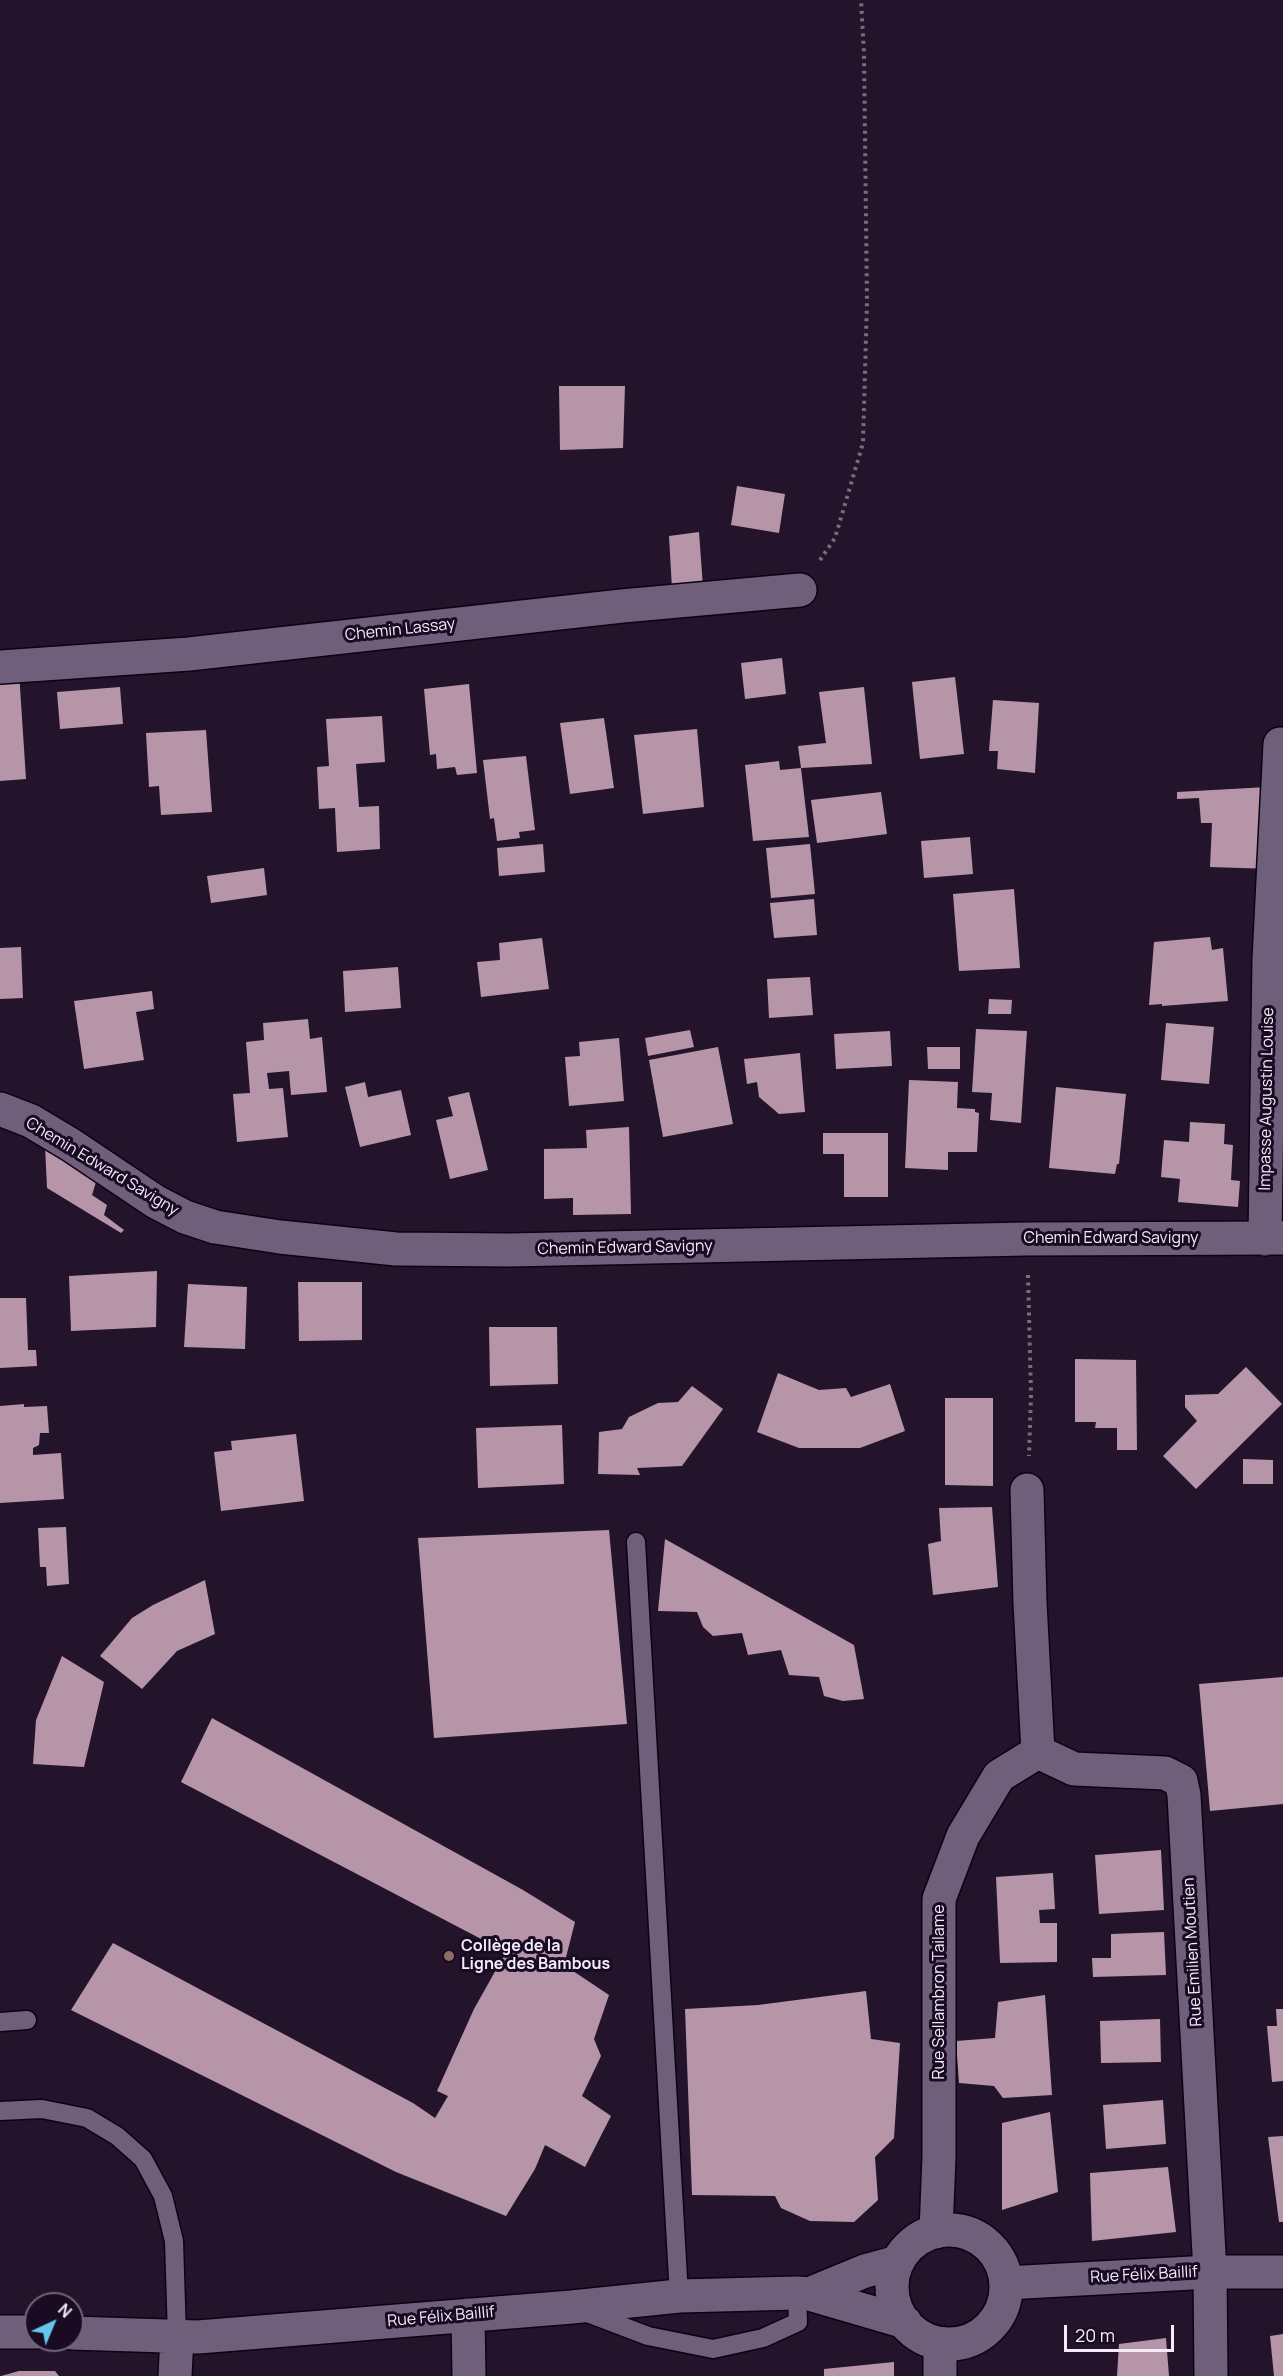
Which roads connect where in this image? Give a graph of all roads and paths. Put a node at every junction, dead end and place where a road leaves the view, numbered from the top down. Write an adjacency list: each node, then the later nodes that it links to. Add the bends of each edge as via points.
1 (861, 0): 2 (path, via 867,290 863,443 835,538)
2 (800, 591): 3 (street, Chemin Lassay, via 610,607 189,654)
3 (0, 667)
4 (1280, 744): 6 (street, Impasse Augustin Louise, via 1269,958)
5 (0, 1109): 7 (street, Chemin Edward Savigny, via 31,1121 156,1203 185,1217 215,1227 280,1237 396,1249 498,1250)
6 (1274, 1238): 7 (street, Chemin Edward Savigny)
7 (1026, 1239): 8 (path, via 1031,1394)
8 (1027, 1490): 10 (street)
9 (636, 1542): 20 (lane)
10 (1038, 1752): 14 (street, Rue Sellambron Tailame, via 999,1776 963,1836 939,1899); 16 (street, Rue Emilien Moutien, via 1074,1770 1165,1773 1181,1781)
11 (27, 2020): 12 (lane)
12 (0, 2022)
13 (0, 2111): 27 (lane, via 42,2109 87,2118 117,2136 143,2159 163,2196 174,2241)
14 (936, 2232): 15 (street, via 910,2246); 18 (street, via 961,2232 978,2238 992,2250)
15 (898, 2262): 19 (street, Rue Félix Baillif); 23 (street, via 892,2281 894,2300)
16 (1210, 2271): 17 (street, Rue Félix Baillif); 18 (street, Rue Félix Baillif); 32 (street)
17 (1283, 2272)
18 (1006, 2283): 28 (street, via 999,2316 987,2330 958,2344)
19 (803, 2294): 20 (street, Rue Félix Baillif); 21 (lane, via 798,2322 763,2338 713,2349 648,2336); 23 (street, Rue Félix Baillif)
20 (679, 2296): 21 (street, Rue Félix Baillif)
21 (572, 2307): 22 (street, Rue Félix Baillif)
22 (468, 2315): 27 (street, Rue Félix Baillif); 30 (street)
23 (905, 2322): 28 (street, via 924,2338)
24 (0, 2332): 25 (street)
25 (24, 2332)
26 (84, 2333): 27 (street, Rue Félix Baillif)
27 (177, 2336): 29 (street)
28 (940, 2344): 31 (street)
29 (175, 2376)
30 (469, 2376)
31 (940, 2376)
32 (1211, 2376)

